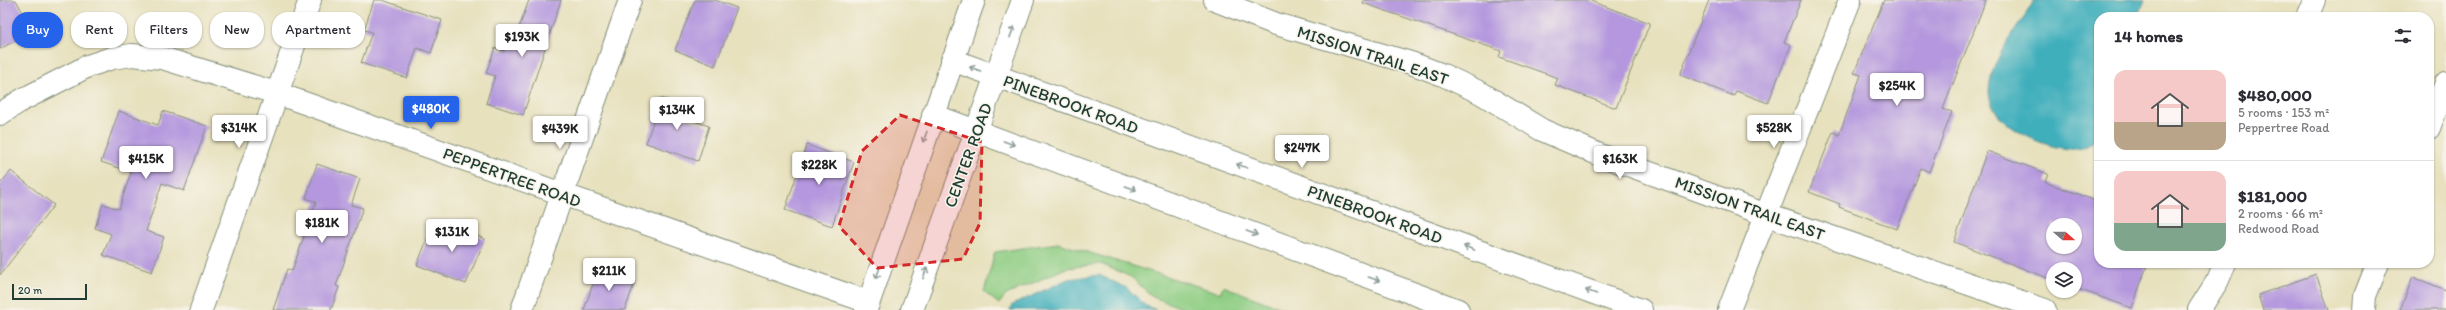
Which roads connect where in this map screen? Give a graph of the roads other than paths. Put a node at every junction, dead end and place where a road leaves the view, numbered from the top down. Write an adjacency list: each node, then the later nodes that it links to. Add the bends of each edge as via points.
1 (310, 0): 12 (street)
2 (630, 0): 17 (street)
3 (974, 0): 9 (street)
4 (1024, 0): 10 (street, CENTER ROAD, one-way to 4)
5 (1215, 0): 18 (street, MISSION TRAIL EAST, via 1276,24 1443,74 1481,93 1542,130 1600,155)
6 (1850, 0): 18 (street)
7 (2314, 0): 8 (street)
8 (2310, 12)
9 (952, 60): 10 (street, PINEBROOK ROAD, one-way to 9); 14 (street)
10 (996, 77): 16 (street, CENTER ROAD); 26 (street, PINEBROOK ROAD, one-way to 10)
11 (2446, 83): 15 (street)
12 (276, 93): 13 (street, PEPPERTREE ROAD, via 184,63 132,55 88,66); 17 (street, PEPPERTREE ROAD); 22 (street)
13 (0, 114)
14 (933, 115): 16 (street); 21 (street, one-way to 21)
15 (2434, 115)
16 (977, 131): 24 (street, CENTER ROAD, one-way to 16); 25 (street, one-way to 25)
17 (562, 195): 21 (street, PEPPERTREE ROAD); 23 (street)
18 (1767, 215): 27 (street); 28 (street, MISSION TRAIL EAST)
19 (2223, 268): 29 (street)
20 (2376, 268): 30 (street, via 2365,296)
21 (867, 306)
22 (201, 310)
23 (522, 310)
24 (912, 310)
25 (1458, 310)
26 (1641, 310)
27 (1729, 310)
28 (2045, 310)
29 (2199, 310)
30 (2364, 310)

